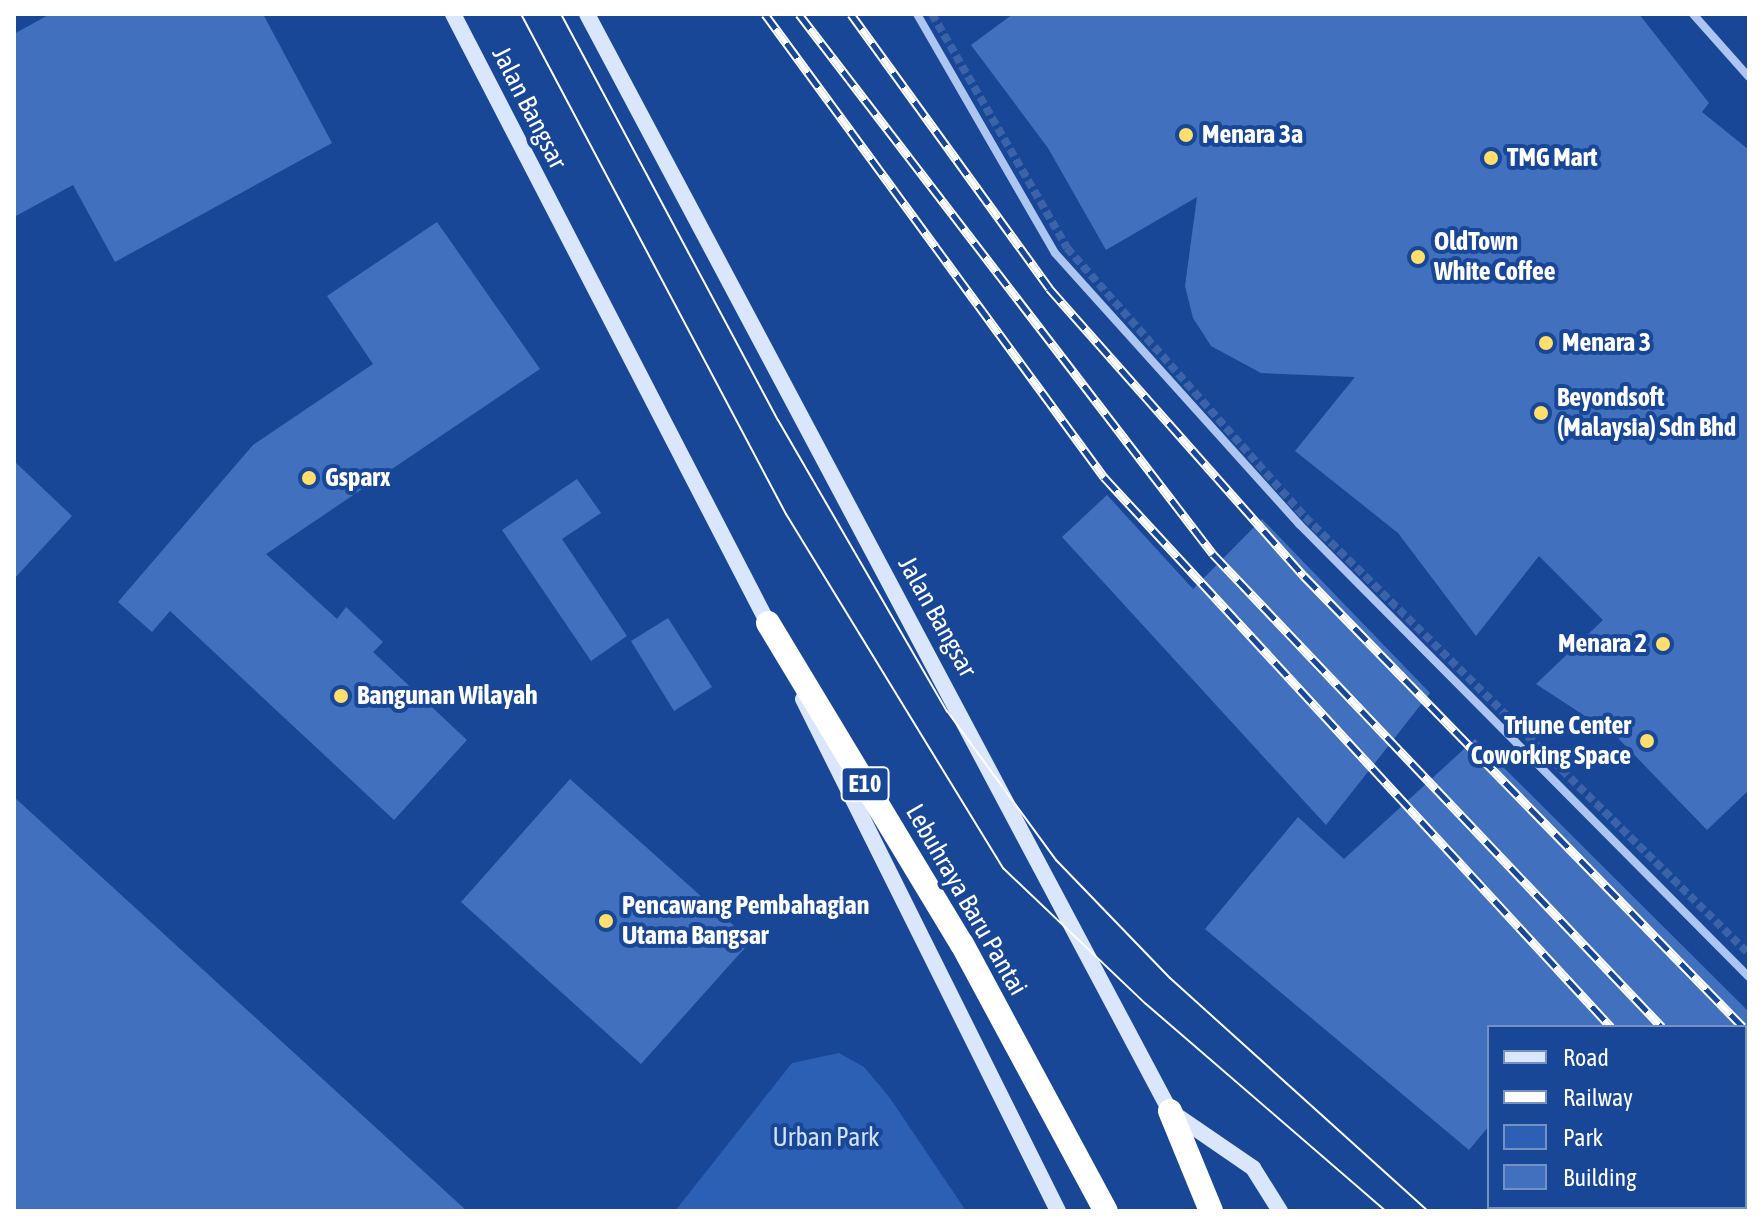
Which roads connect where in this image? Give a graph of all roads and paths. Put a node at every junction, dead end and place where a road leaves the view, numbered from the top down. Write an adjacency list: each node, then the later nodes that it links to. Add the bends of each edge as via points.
1 (453, 14): 6 (main road, Jalan Bangsar)
2 (587, 14): 8 (main road, Jalan Bangsar)
3 (917, 14): 7 (street, via 1055,253 1299,524)
4 (1693, 14): 5 (street)
5 (1749, 77)
6 (768, 623): 9 (main road, Jalan Bangsar, via 869,843); 10 (highway, Lebuhraya Baru Pantai / E10, via 962,944)
7 (1749, 977)
8 (1170, 1111): 11 (highway); 12 (main road, Jalan Bangsar, via 1253,1168)
9 (1058, 1211)
10 (1106, 1211)
11 (1211, 1211)
12 (1280, 1211)

